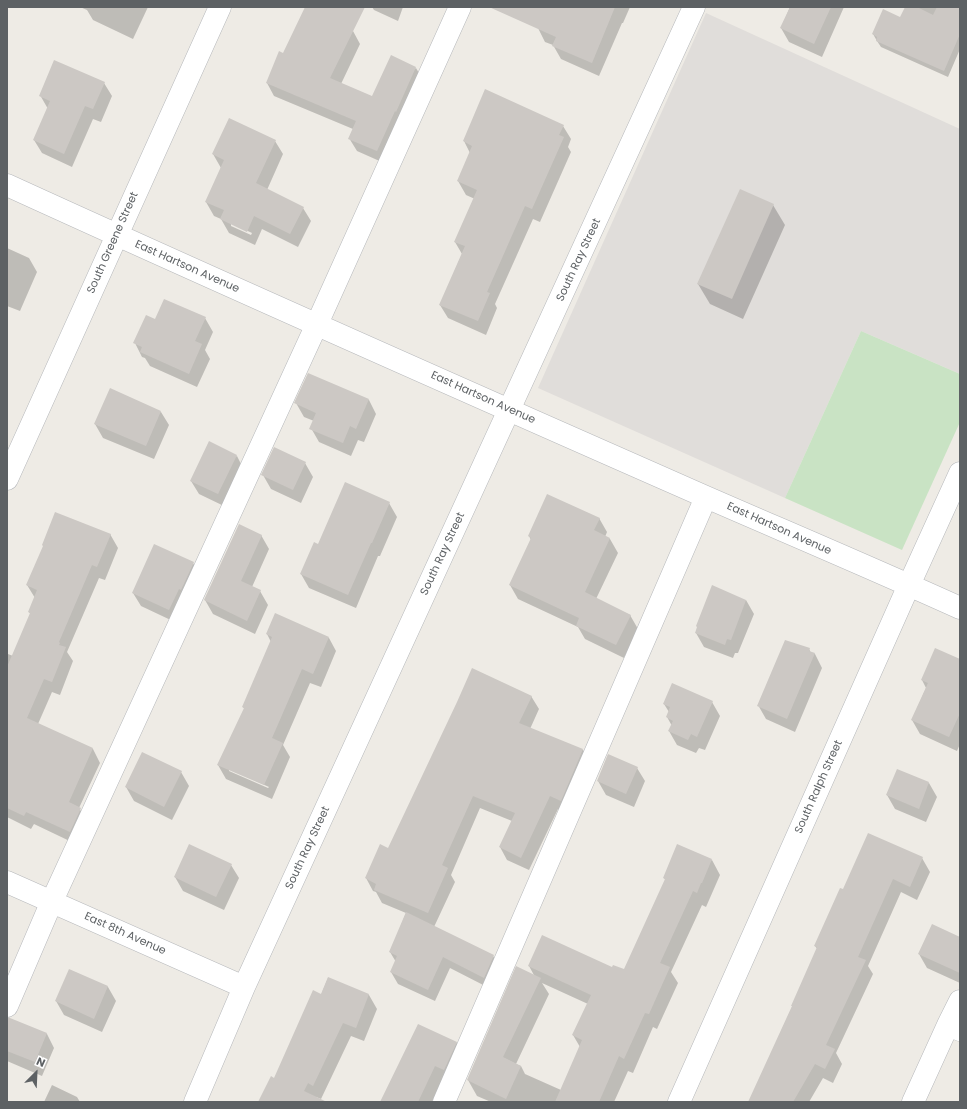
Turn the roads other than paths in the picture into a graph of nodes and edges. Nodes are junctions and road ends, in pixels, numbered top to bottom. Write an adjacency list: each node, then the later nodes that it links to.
1 (220, 7): 5 (street, South Greene Street)
2 (460, 7): 6 (street)
3 (694, 7): 7 (street, South Ray Street)
4 (7, 185): 5 (street, East Hartson Avenue)
5 (116, 235): 6 (street, East Hartson Avenue); 9 (street, South Greene Street)
6 (317, 324): 7 (street, East Hartson Avenue); 14 (street)
7 (510, 410): 10 (street, East Hartson Avenue); 15 (street, South Ray Street)
8 (960, 473): 11 (street, South Ralph Street)
9 (7, 479)
10 (706, 497): 11 (street, East Hartson Avenue); 20 (street)
11 (909, 585): 12 (street, East Hartson Avenue); 21 (street, South Ralph Street)
12 (960, 608)
13 (7, 882): 14 (street, East 8th Avenue)
14 (52, 901): 15 (street, East 8th Avenue); 17 (street)
15 (244, 986): 19 (street, South Ray Street)
16 (960, 1001): 18 (street)
17 (7, 1006)
18 (954, 1027): 22 (street)
19 (195, 1102)
20 (444, 1102)
21 (679, 1102)
22 (913, 1102)

